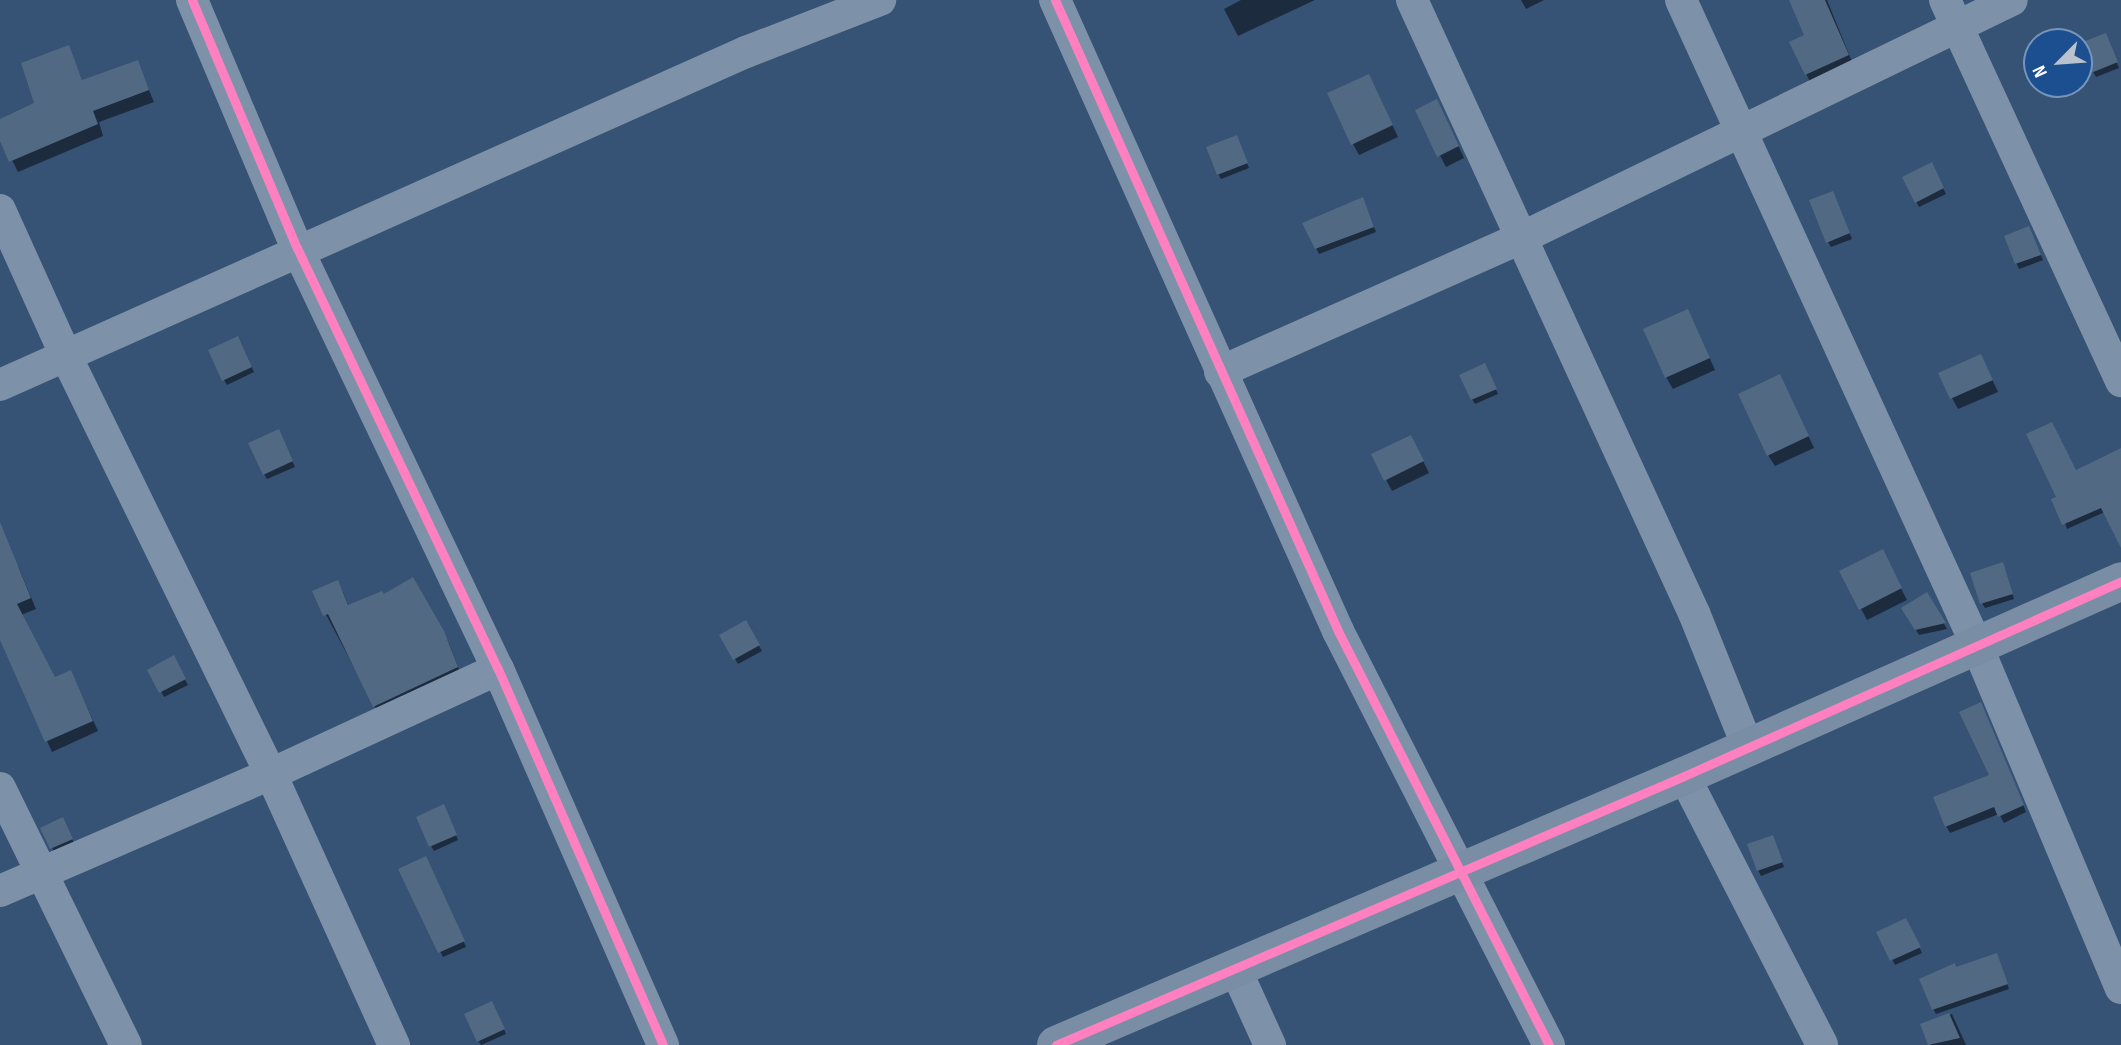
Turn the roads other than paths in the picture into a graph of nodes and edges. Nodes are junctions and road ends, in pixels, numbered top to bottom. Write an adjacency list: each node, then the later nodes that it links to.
1 (192, 0): 11 (street)
2 (880, 0): 11 (street)
3 (1055, 0): 13 (street)
4 (1412, 0): 10 (street)
5 (1681, 0): 8 (street)
6 (2012, 0): 7 (street)
7 (1950, 13): 8 (street); 14 (street)
8 (1741, 131): 10 (street); 17 (street)
9 (0, 210): 12 (street)
10 (1523, 237): 13 (street); 19 (street)
11 (297, 248): 12 (street); 18 (street)
12 (65, 354): 15 (street); 20 (street)
13 (1220, 372): 23 (street)
14 (2121, 381)
15 (0, 384)
16 (2121, 581): 17 (street)
17 (1977, 646): 19 (street); 27 (street)
18 (498, 669): 20 (street); 30 (street)
19 (1748, 747): 21 (street)
20 (271, 774): 24 (street); 29 (street)
21 (1684, 776): 23 (street); 34 (street)
22 (0, 788): 24 (street)
23 (1462, 870): 26 (street); 33 (street)
24 (41, 874): 25 (street); 28 (street)
25 (0, 891)
26 (1235, 968): 31 (street); 32 (street)
27 (2121, 988)
28 (126, 1045)
29 (394, 1045)
30 (663, 1045)
31 (1056, 1045)
32 (1270, 1045)
33 (1549, 1045)
34 (1822, 1045)

